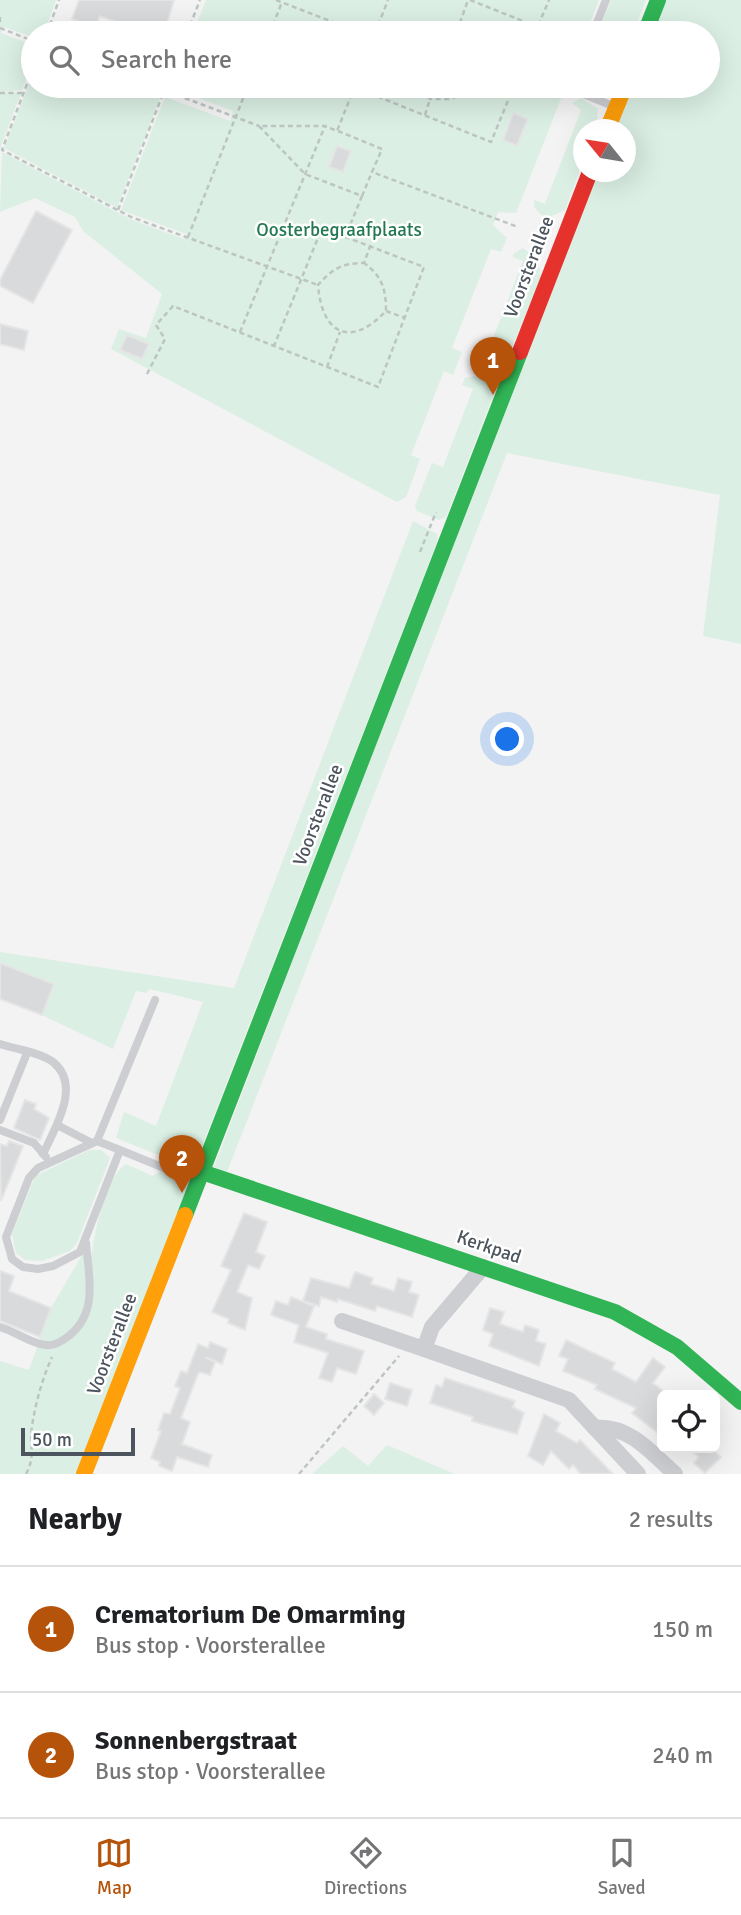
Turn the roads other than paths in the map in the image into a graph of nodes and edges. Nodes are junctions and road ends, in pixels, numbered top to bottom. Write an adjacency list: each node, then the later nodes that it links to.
1 (606, 0): 3 (lane)
2 (658, 0): 4 (main road)
3 (598, 21)
4 (650, 21)
5 (594, 98): 7 (lane)
6 (620, 98): 7 (main road)
7 (616, 107): 8 (main road)
8 (611, 119)
9 (586, 182): 20 (main road, Voorsterallee)
10 (155, 1000): 16 (lane)
11 (0, 1044): 12 (lane)
12 (27, 1052): 13 (lane); 14 (lane)
13 (0, 1120)
14 (57, 1125): 16 (lane); 18 (lane)
15 (0, 1130): 18 (lane)
16 (95, 1142): 17 (lane); 19 (lane)
17 (120, 1150): 20 (lane); 21 (lane)
18 (43, 1154): 19 (lane)
19 (51, 1162): 21 (lane)
20 (200, 1177): 22 (main road, Kerkpad); 28 (main road, Voorsterallee)
21 (86, 1243): 24 (lane)
22 (484, 1267): 25 (street); 26 (main road, Kerkpad)
23 (342, 1321): 25 (street)
24 (0, 1327)
25 (417, 1346): 27 (street)
26 (741, 1402)
27 (595, 1428): 29 (street); 30 (street)
28 (84, 1474)
29 (638, 1474)
30 (675, 1474)

